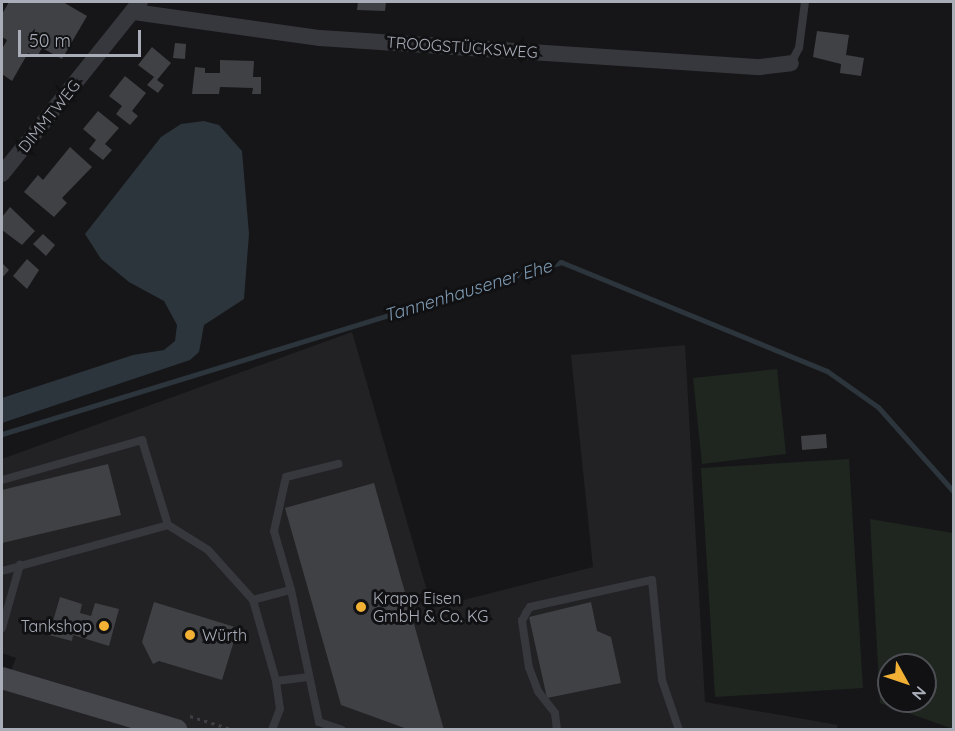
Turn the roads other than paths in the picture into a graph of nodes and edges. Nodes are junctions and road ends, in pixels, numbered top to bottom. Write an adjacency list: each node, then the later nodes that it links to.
1 (805, 2): 3 (lane)
2 (137, 7): 3 (street, TROOGSTÜCKSWEG); 4 (street, DIMMTWEG)
3 (791, 63)
4 (2, 174)
5 (338, 464): 10 (lane)
6 (2, 480): 7 (lane)
7 (168, 525): 8 (lane); 11 (lane)
8 (20, 565): 9 (lane); 12 (lane)
9 (2, 571)
10 (291, 590): 11 (lane); 13 (lane)
11 (253, 600): 15 (lane)
12 (2, 628)
13 (309, 677): 15 (lane); 18 (lane)
14 (2, 678): 16 (main road)
15 (276, 681): 17 (lane)
16 (176, 729)
17 (272, 729)
18 (342, 729)
19 (557, 729): 20 (lane)
20 (679, 729)

